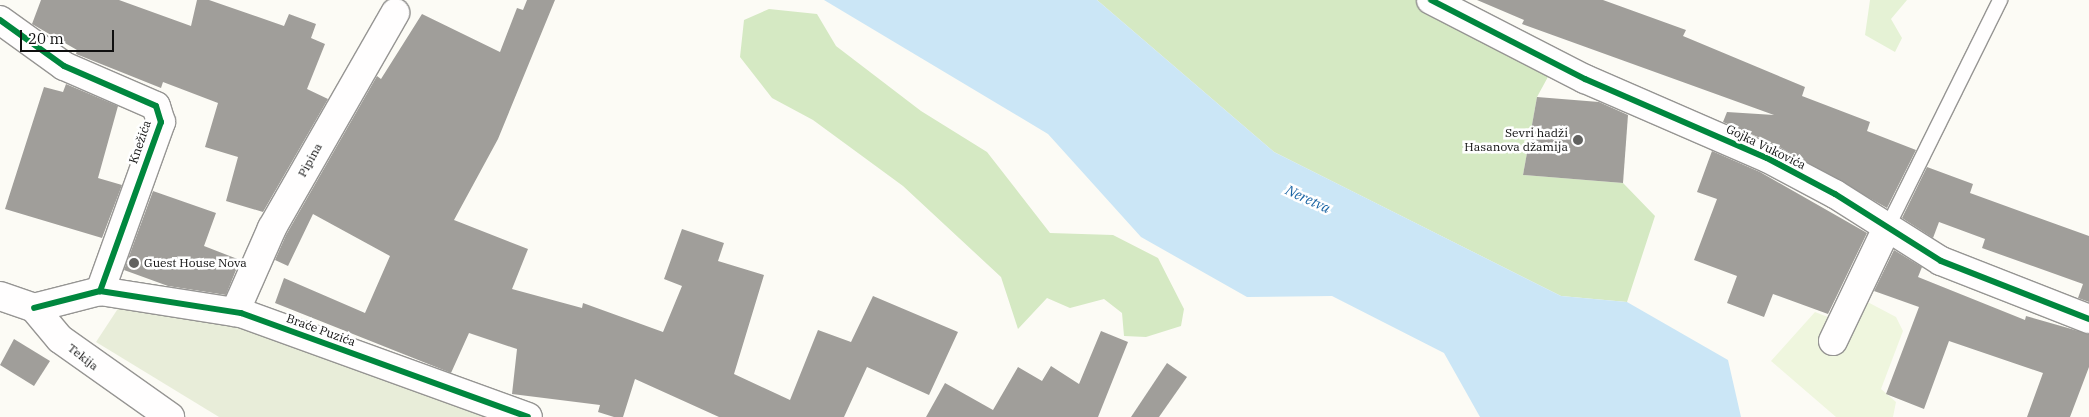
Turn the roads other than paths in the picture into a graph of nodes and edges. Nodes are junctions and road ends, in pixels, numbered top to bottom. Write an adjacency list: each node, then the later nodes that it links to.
1 (1431, 0): 5 (street, Gojka Vukovića)
2 (2000, 0): 5 (lane)
3 (396, 13): 9 (street, Pipina)
4 (0, 20): 6 (street, Knežića)
5 (1886, 230): 10 (street, Gojka Vukovića); 11 (street)
6 (100, 291): 8 (street); 9 (street, Braće Puzića)
7 (0, 296): 8 (street)
8 (34, 308): 12 (street, Tekija)
9 (235, 312): 13 (street, Braće Puzića)
10 (2089, 319)
11 (1833, 341)
12 (170, 417)
13 (528, 417)

